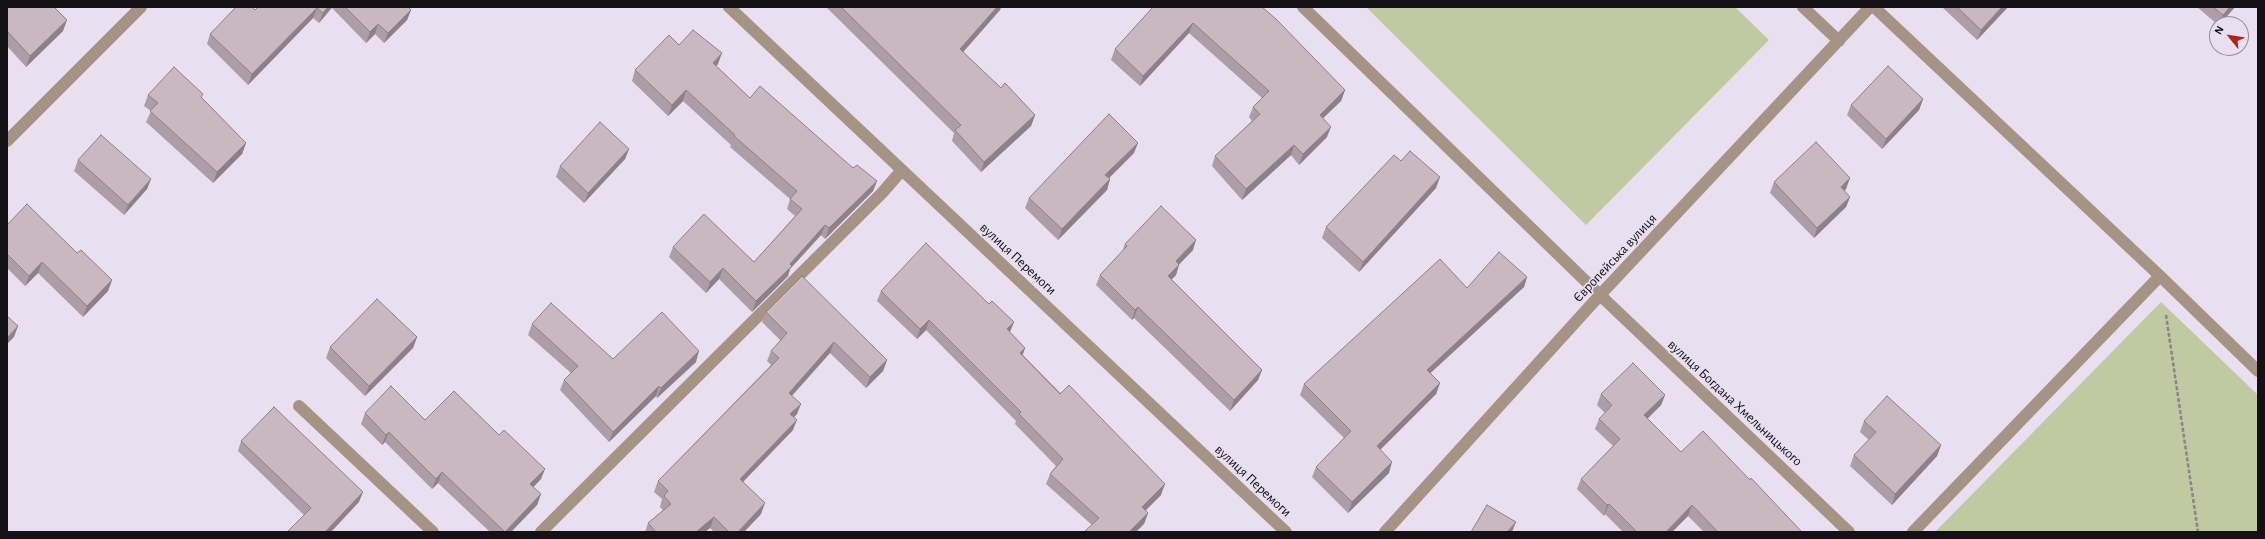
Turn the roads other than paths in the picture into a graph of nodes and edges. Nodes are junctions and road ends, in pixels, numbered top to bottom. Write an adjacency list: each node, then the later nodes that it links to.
1 (141, 7): 8 (street)
2 (729, 7): 9 (street, вулиця Перемоги)
3 (1303, 7): 11 (street, вулиця Богдана Хмельницького)
4 (1803, 7): 7 (street)
5 (1870, 7): 7 (street, Європейська вулиця)
6 (1874, 7): 10 (street)
7 (1839, 41): 11 (street, Європейська вулиця)
8 (7, 141)
9 (902, 170): 15 (street); 16 (street, вулиця Перемоги)
10 (2160, 276): 12 (street); 19 (street)
11 (1600, 295): 17 (street, Європейська вулиця); 18 (street, вулиця Богдана Хмельницького)
12 (2258, 371)
13 (299, 406): 14 (street)
14 (432, 532)
15 (541, 532)
16 (1286, 532)
17 (1385, 532)
18 (1849, 532)
19 (1913, 532)

